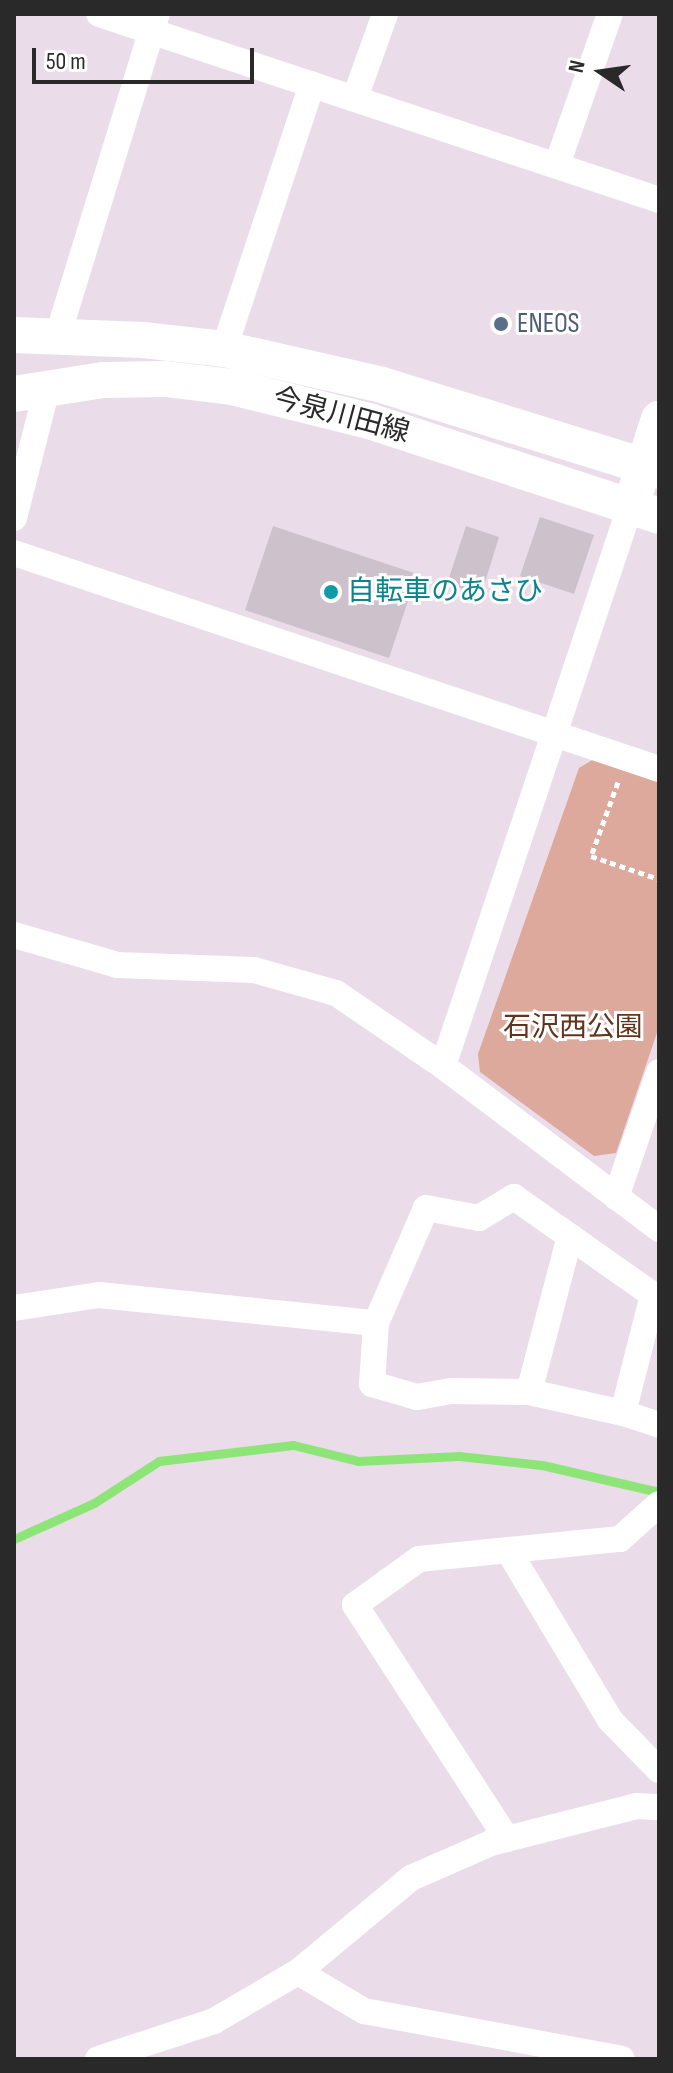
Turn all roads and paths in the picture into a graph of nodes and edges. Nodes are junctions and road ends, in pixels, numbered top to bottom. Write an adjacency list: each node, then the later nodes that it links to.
1 (99, 14): 4 (street)
2 (385, 14): 6 (street)
3 (610, 14): 7 (street)
4 (154, 22): 5 (street); 10 (street)
5 (312, 84): 6 (street); 11 (street)
6 (355, 98): 7 (street)
7 (557, 165): 8 (street)
8 (659, 200)
9 (14, 335): 10 (street, 今泉川田線)
10 (58, 335): 11 (street, 今泉川田線)
11 (224, 349): 15 (street, 今泉川田線)
12 (48, 385): 13 (street, 今泉川田線); 16 (street, 今泉川田線); 17 (street)
13 (14, 394)
14 (659, 419): 15 (street)
15 (651, 468): 16 (street)
16 (645, 511): 19 (street)
17 (14, 518)
18 (14, 553): 19 (street)
19 (555, 733): 20 (street); 24 (street)
20 (659, 769)
21 (618, 779): 22 (path)
22 (659, 879)
23 (14, 935): 24 (street)
24 (443, 1066): 26 (street)
25 (659, 1072): 26 (street)
26 (616, 1197): 27 (street)
27 (659, 1229)
28 (570, 1236): 30 (street); 31 (street); 32 (street)
29 (14, 1308): 30 (street)
30 (376, 1323): 31 (street)
31 (529, 1392): 32 (street)
32 (623, 1413): 33 (street)
33 (659, 1425)
34 (659, 1504): 35 (street)
35 (508, 1550): 36 (street); 38 (street)
36 (659, 1770)
37 (659, 1807): 38 (street)
38 (507, 1839): 39 (street)
39 (298, 1972): 40 (street); 41 (street)
40 (98, 2059)
41 (622, 2059)

